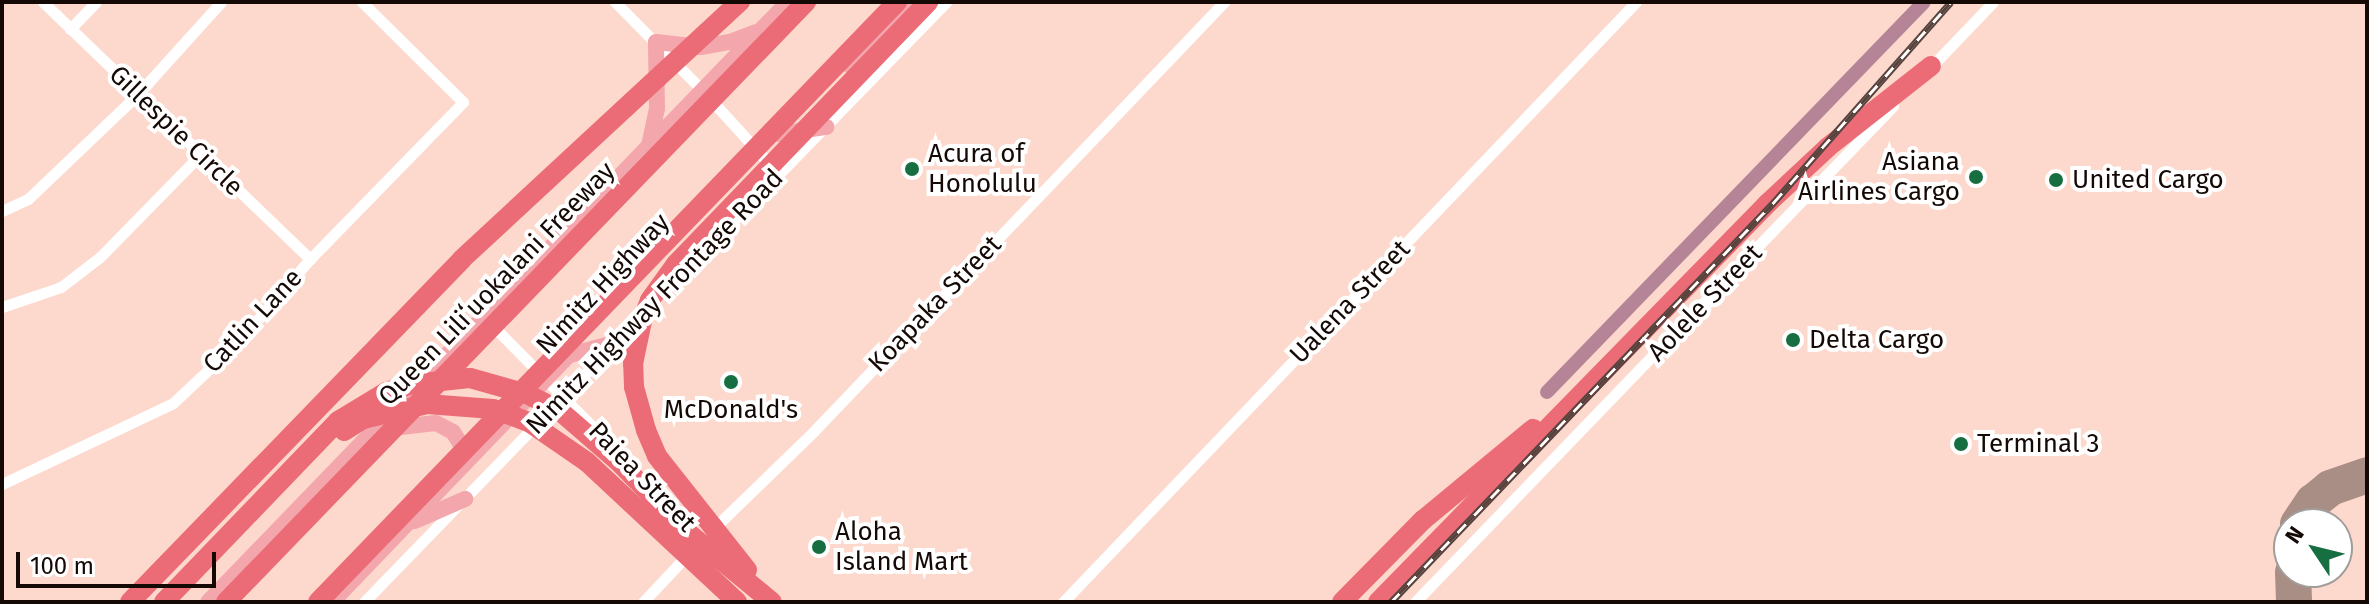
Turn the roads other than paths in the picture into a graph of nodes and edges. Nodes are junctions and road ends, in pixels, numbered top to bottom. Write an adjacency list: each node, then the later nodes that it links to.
1 (43, 2): 16 (street, Gillespie Circle)
2 (96, 2): 16 (street)
3 (221, 2): 21 (street)
4 (362, 2): 29 (street, Catlin Lane)
5 (615, 2): 18 (street)
6 (740, 2): 45 (highway)
7 (788, 2): 17 (main road)
8 (806, 2): 48 (highway, Queen Liliʻuokalani Freeway)
9 (897, 2): 49 (highway)
10 (914, 2): 23 (main road, Nimitz Highway)
11 (928, 2): 54 (highway)
12 (946, 2): 22 (street, Nimitz Highway Frontage Road)
13 (1224, 2): 43 (street, Koapaka Street)
14 (1636, 2): 55 (street, Ualena Street)
15 (1993, 2): 19 (street, Aolele Street)
16 (70, 29): 21 (street, Gillespie Circle)
17 (762, 30): 18 (main road); 20 (main road)
18 (656, 42): 20 (street); 24 (main road)
19 (1931, 66): 36 (highway); 57 (street, Aolele Street)
20 (703, 91): 24 (main road); 25 (street)
21 (137, 95): 26 (street, Gillespie Circle); 28 (street)
22 (826, 127): 23 (main road); 27 (street, Nimitz Highway Frontage Road)
23 (779, 134): 25 (main road, Nimitz Highway)
24 (648, 148): 31 (main road)
25 (760, 152): 27 (street); 33 (main road, Nimitz Highway)
26 (200, 155): 29 (street, Gillespie Circle); 30 (street)
27 (779, 175): 32 (street, Nimitz Highway Frontage Road)
28 (2, 211)
29 (310, 259): 40 (street, Catlin Lane)
30 (2, 307)
31 (483, 316): 34 (street, Paiea Street); 37 (main road)
32 (617, 342): 33 (main road); 35 (street, Nimitz Highway Frontage Road)
33 (570, 355): 34 (main road, Nimitz Highway)
34 (547, 380): 35 (street, Paiea Street); 39 (main road, Nimitz Highway)
35 (564, 396): 41 (street, Nimitz Highway Frontage Road); 43 (street, Paiea Street)
36 (1577, 396): 44 (highway); 56 (highway)
37 (369, 435): 39 (main road); 47 (main road)
38 (283, 476): 46 (highway); 53 (highway); 54 (highway)
39 (450, 480): 42 (main road, Nimitz Highway)
40 (2, 484)
41 (465, 499): 42 (main road); 51 (street, Nimitz Highway Frontage Road)
42 (407, 525): 50 (main road, Nimitz Highway)
43 (701, 540): 52 (street, Koapaka Street); 54 (street, Paiea Street)
44 (1381, 599)
45 (130, 602)
46 (164, 602)
47 (208, 602)
48 (226, 602)
49 (318, 602)
50 (332, 602)
51 (364, 602)
52 (643, 602)
53 (737, 602)
54 (770, 602)
55 (1063, 602)
56 (1342, 602)
57 (1415, 602)

